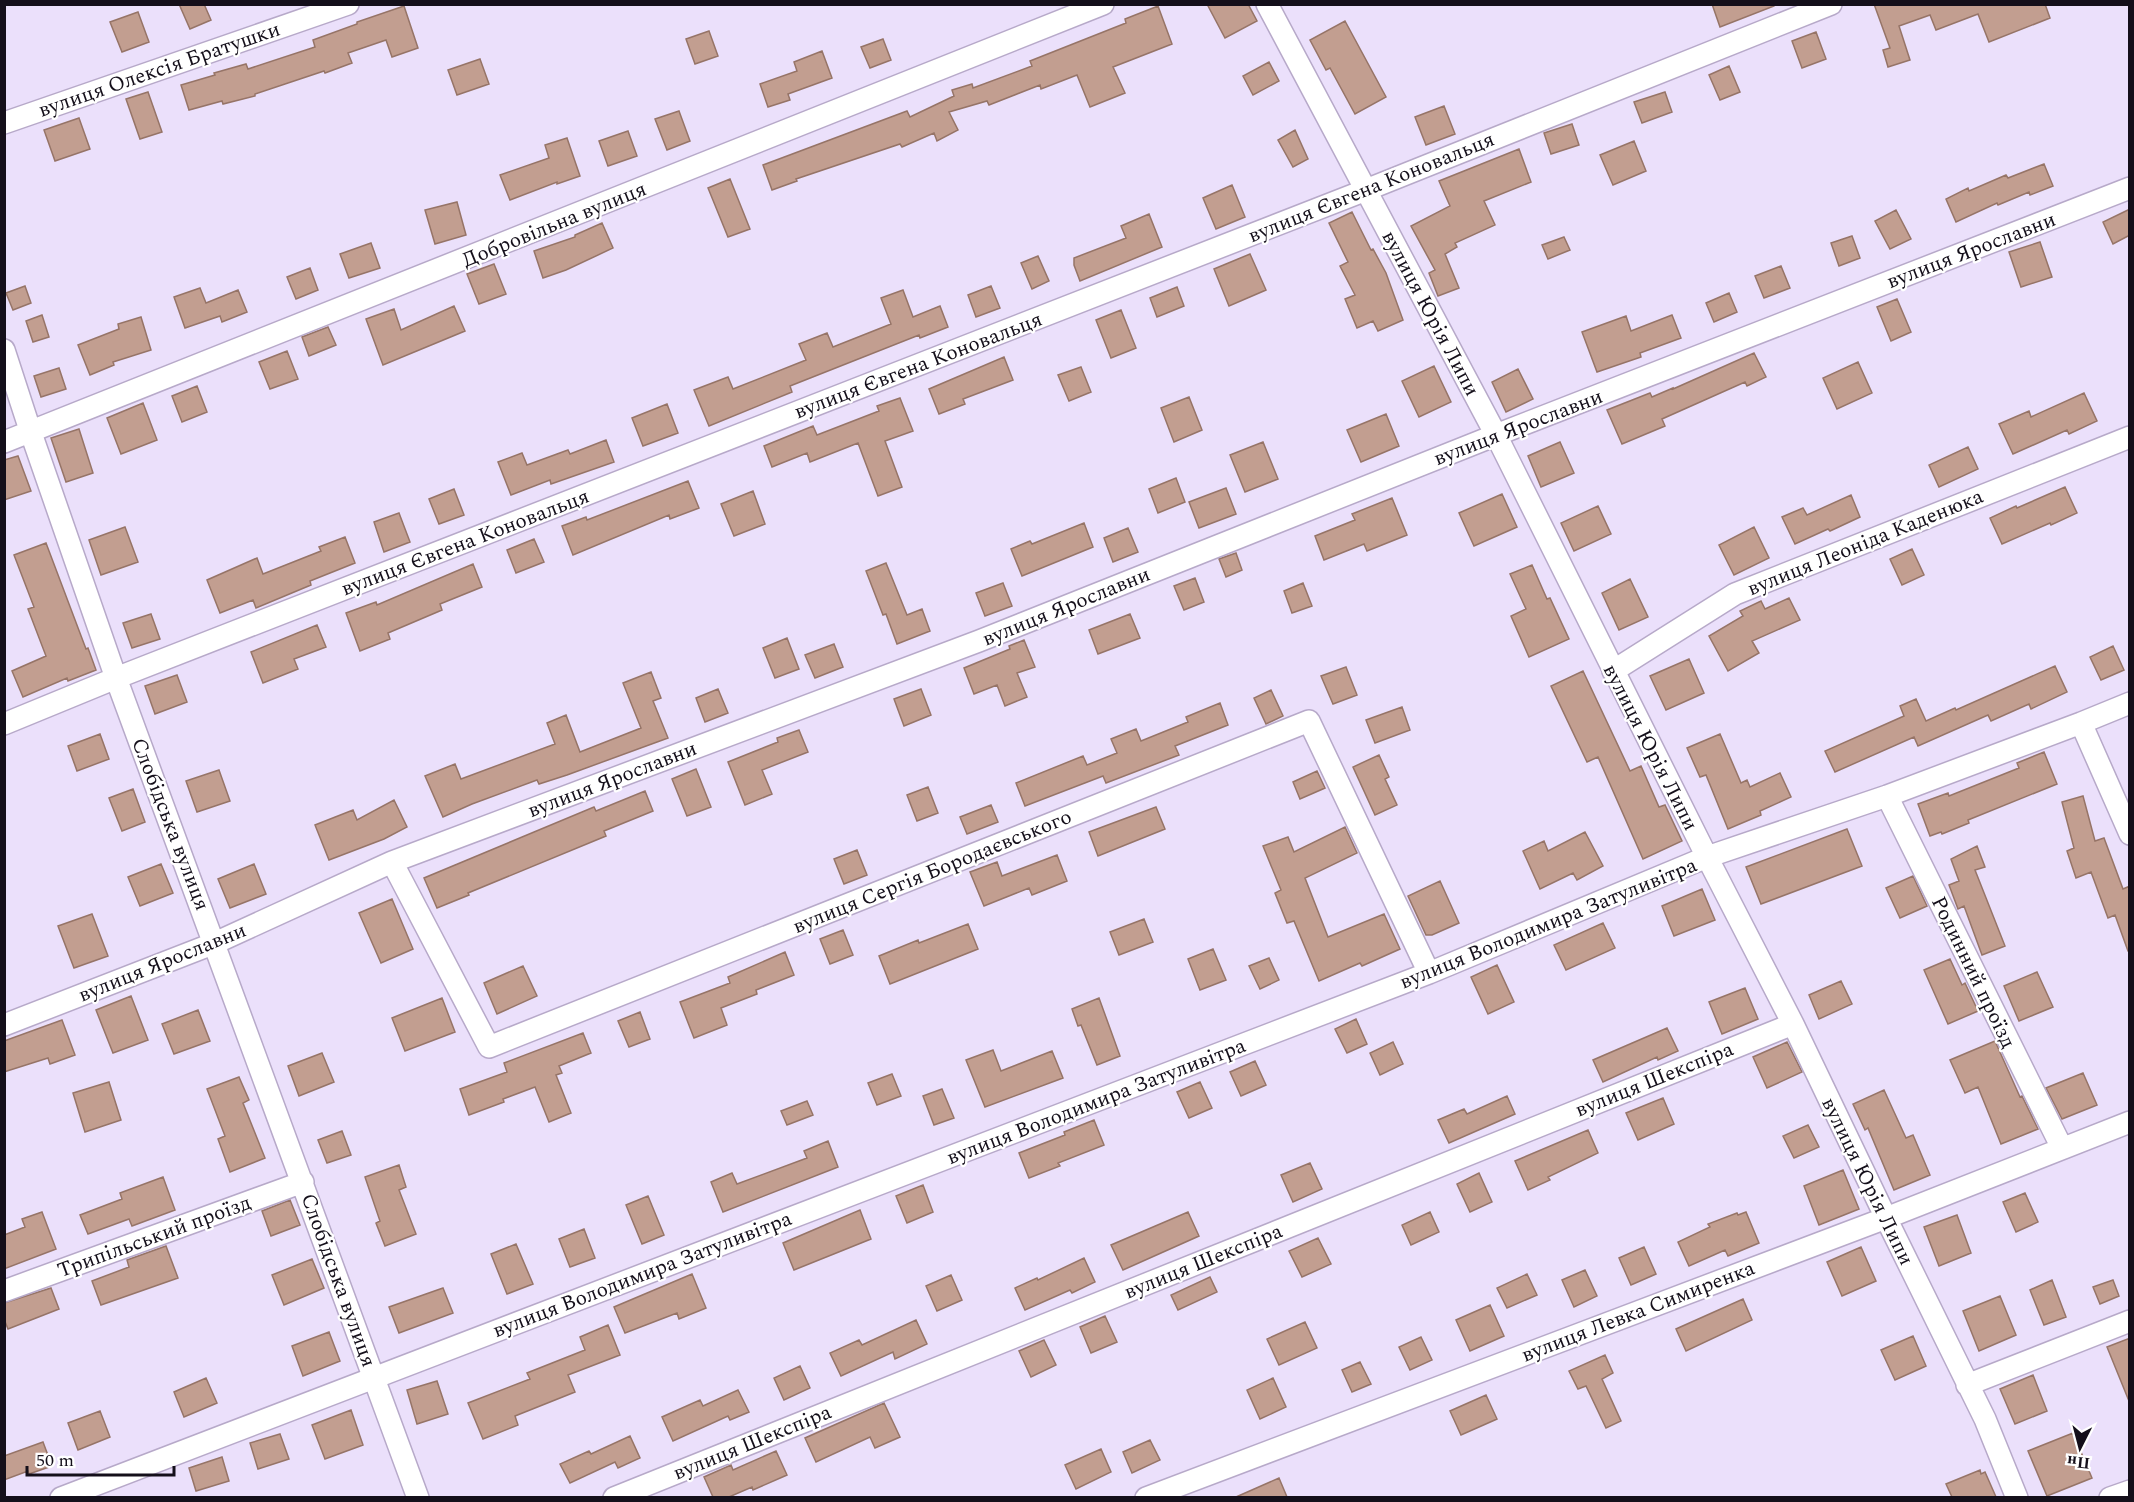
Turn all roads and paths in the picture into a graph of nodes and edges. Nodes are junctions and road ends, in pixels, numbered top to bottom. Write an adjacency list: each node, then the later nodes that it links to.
1 (348, 4): 5 (street, вулиця Олексія Братушки)
2 (1103, 4): 9 (street, Добровільна вулиця)
3 (1267, 4): 7 (street, вулиця Юрія Липи)
4 (1831, 4): 7 (street, вулиця Євгена Коновальця)
5 (4, 123)
6 (2130, 188): 10 (street, вулиця Ярославни)
7 (1366, 190): 10 (street, вулиця Юрія Липи); 14 (street, вулиця Євгена Коновальця)
8 (4, 350): 9 (street, Слобідська вулиця)
9 (31, 433): 12 (street, Добровільна вулиця); 14 (street, Слобідська вулиця)
10 (1496, 435): 13 (street, вулиця Юрія Липи); 21 (street, вулиця Ярославни)
11 (2130, 437): 13 (street, вулиця Леоніда Каденюка)
12 (4, 442)
13 (1613, 671): 20 (street, вулиця Юрія Липи)
14 (116, 678): 17 (street, вулиця Євгена Коновальця); 22 (street, Слобідська вулиця)
15 (2130, 703): 16 (street, вулиця Володимира Затуливітра)
16 (2081, 723): 18 (street, вулиця Володимира Затуливітра); 19 (street)
17 (4, 724)
18 (1887, 796): 20 (street, вулиця Володимира Затуливітра); 27 (street, Родинний проїзд)
19 (2130, 834)
20 (1707, 857): 23 (street, вулиця Володимира Затуливітра); 24 (street, вулиця Юрія Липи)
21 (392, 862): 22 (street, вулиця Ярославни); 23 (street, вулиця Сергія Бородаєвського)
22 (215, 943): 25 (street, вулиця Ярославни); 28 (street, Слобідська вулиця)
23 (1429, 973): 32 (street, вулиця Володимира Затуливітра)
24 (1793, 1024): 29 (street, вулиця Юрія Липи); 37 (street, вулиця Шекспіра)
25 (4, 1025)
26 (2130, 1122): 27 (street, вулиця Левка Симиренка)
27 (2062, 1148): 29 (street, вулиця Левка Симиренка)
28 (303, 1182): 30 (street, Трипільський проїзд); 32 (street, Слобідська вулиця)
29 (1886, 1218): 33 (street, вулиця Юрія Липи); 38 (street, вулиця Левка Симиренка)
30 (4, 1291)
31 (2130, 1321): 33 (street)
32 (374, 1376): 35 (street, вулиця Володимира Затуливітра); 36 (street, Слобідська вулиця)
33 (1967, 1385): 39 (street, вулиця Юрія Липи)
34 (2130, 1491): 40 (street)
35 (61, 1497)
36 (418, 1497)
37 (614, 1497)
38 (1146, 1497)
39 (2017, 1497)
40 (2110, 1497)

